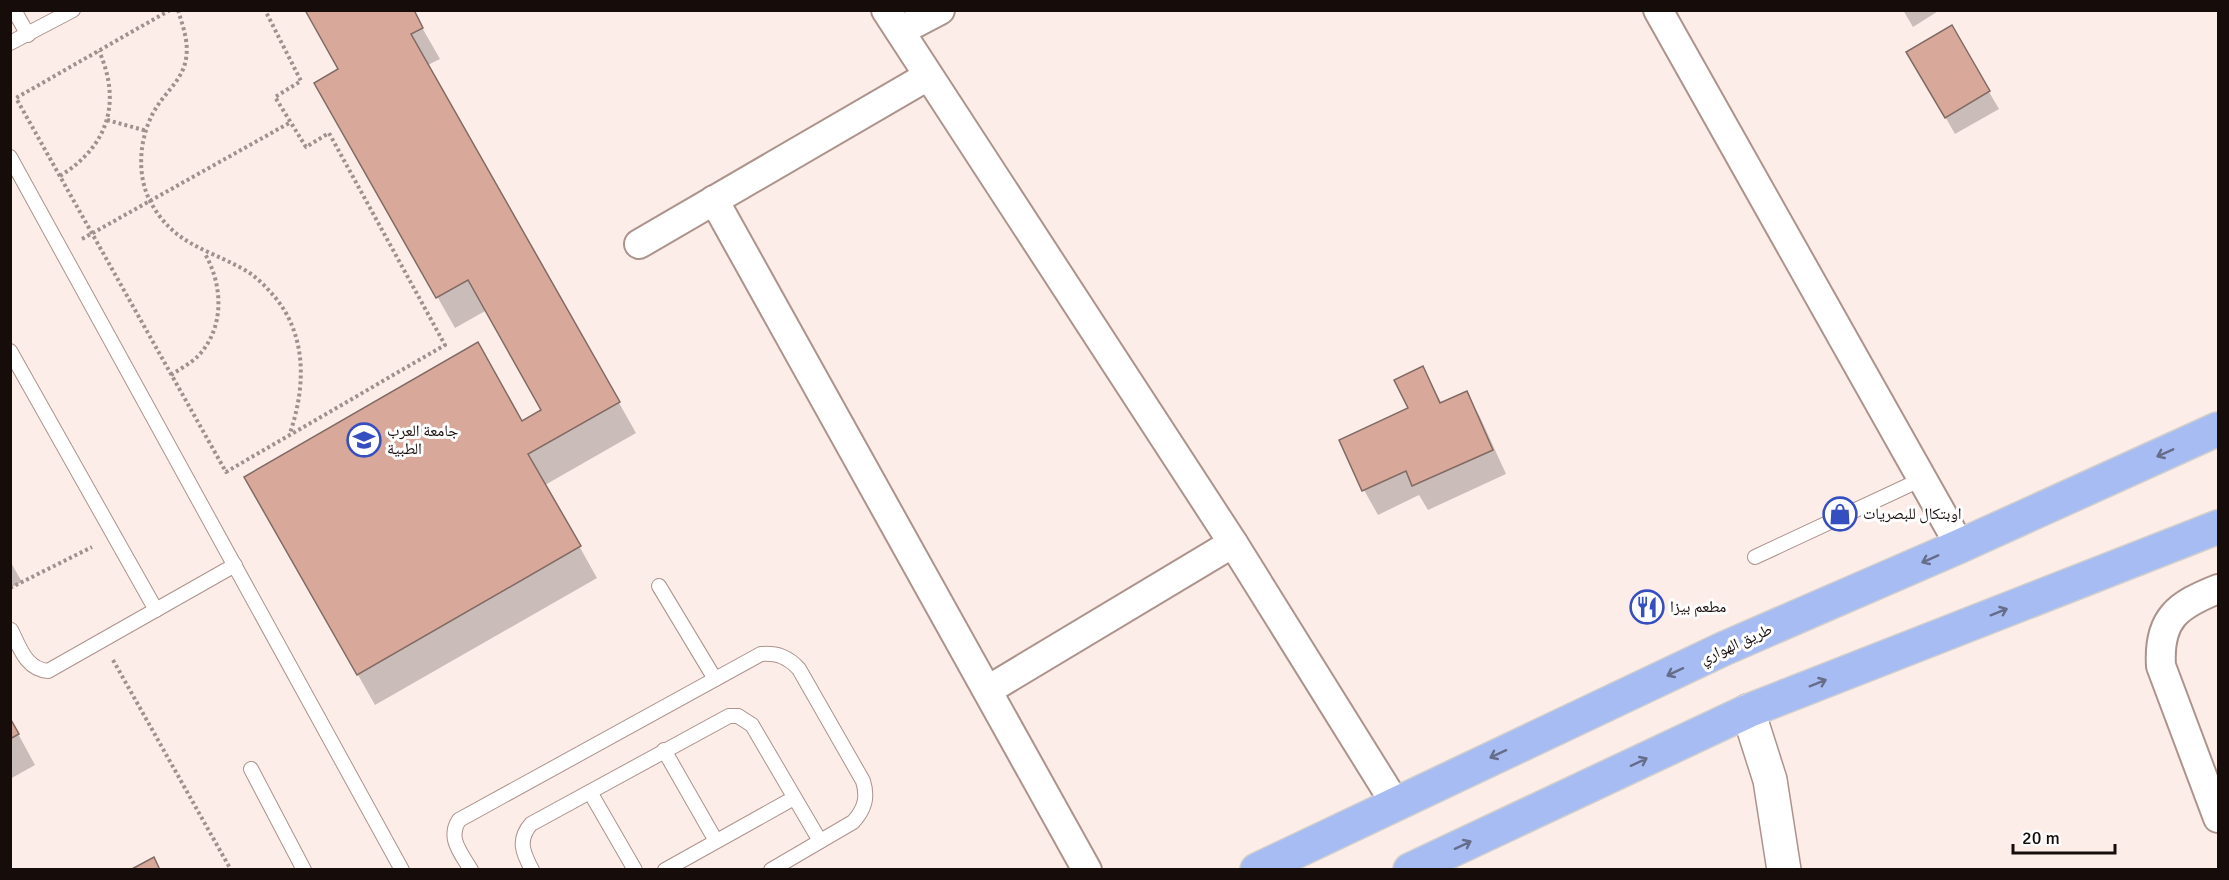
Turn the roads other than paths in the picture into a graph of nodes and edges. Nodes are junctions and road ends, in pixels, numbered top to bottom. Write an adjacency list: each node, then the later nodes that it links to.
1 (14, 10): 6 (lane)
2 (73, 10): 6 (lane)
3 (940, 10): 5 (street)
4 (1658, 10): 14 (street)
5 (893, 21): 8 (street)
6 (27, 34): 7 (lane)
7 (10, 44)
8 (928, 76): 10 (street); 16 (street)
9 (10, 157): 19 (lane)
10 (714, 200): 11 (street); 25 (street)
11 (639, 244)
12 (10, 351): 22 (lane)
13 (2218, 429): 17 (highway, طريق الهواري, one-way to 17)
14 (1922, 479): 17 (street); 18 (lane)
15 (2218, 527): 26 (highway, one-way to 15)
16 (1233, 543): 25 (street); 31 (street)
17 (1960, 546): 31 (highway, طريق الهواري, one-way to 31)
18 (1755, 557)
19 (235, 566): 22 (lane); 36 (lane)
20 (659, 586): 24 (lane)
21 (2218, 589): 32 (street)
22 (156, 610): 23 (lane)
23 (11, 630)
24 (715, 679): 34 (lane); 37 (lane)
25 (988, 690): 42 (street)
26 (1748, 711): 44 (highway, one-way to 26); 45 (main road)
27 (664, 750): 29 (lane); 30 (lane); 33 (lane)
28 (251, 769): 35 (lane)
29 (590, 792): 38 (lane); 39 (lane)
30 (794, 798): 33 (lane); 34 (lane)
31 (1395, 803): 43 (highway, طريق الهواري)
32 (2218, 818)
33 (716, 841): 40 (lane)
34 (820, 841): 41 (lane)
35 (304, 870)
36 (402, 870)
37 (471, 870)
38 (532, 870)
39 (635, 870)
40 (665, 870)
41 (771, 870)
42 (1087, 870)
43 (1257, 870)
44 (1410, 870)
45 (1784, 870)

